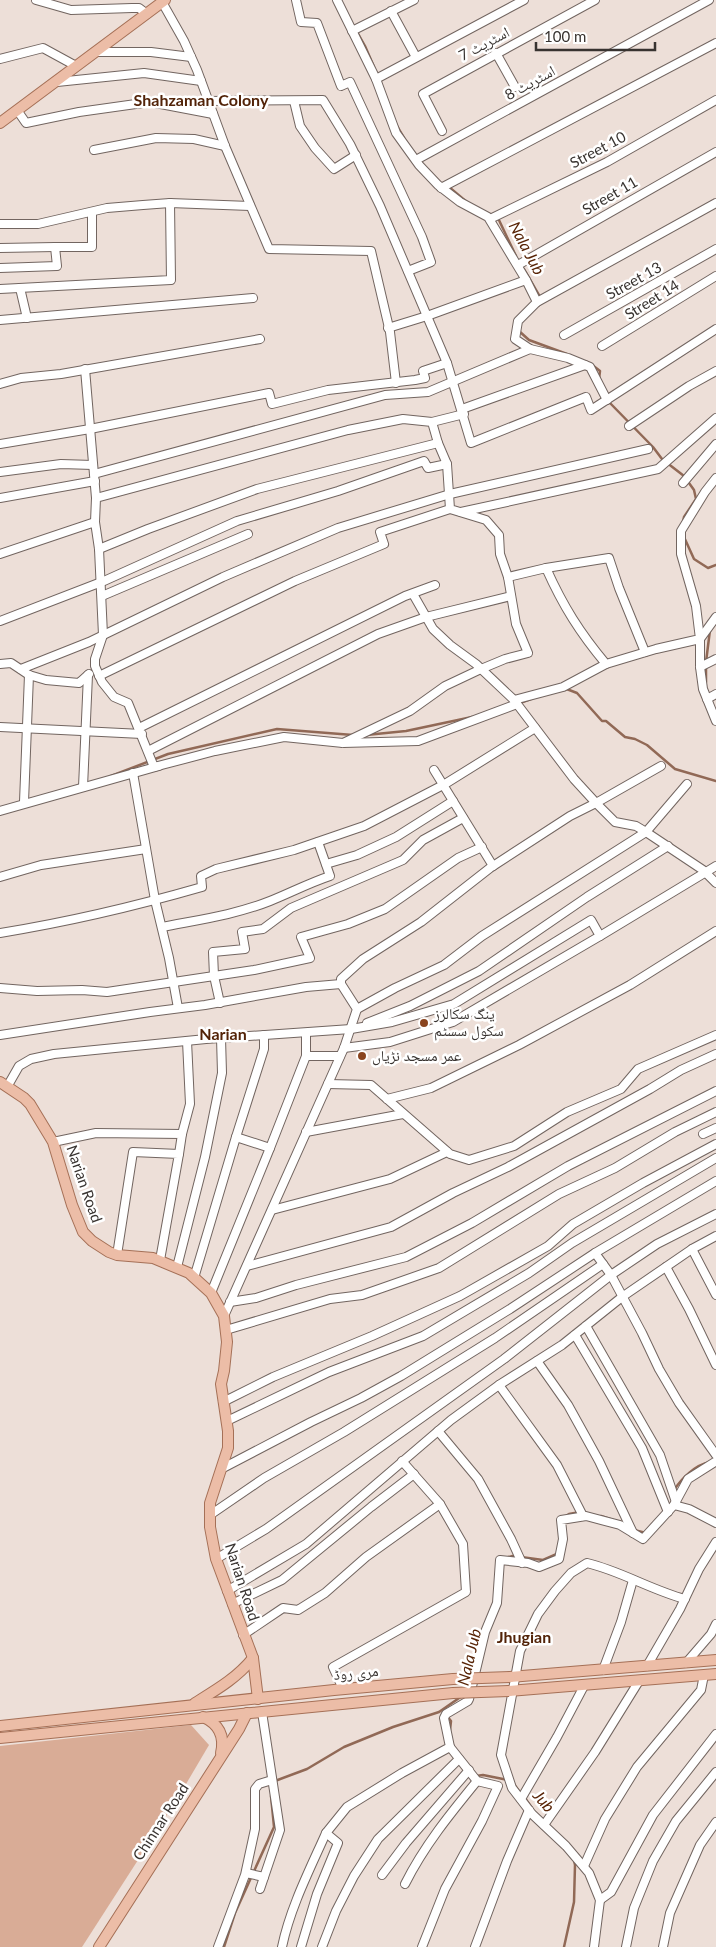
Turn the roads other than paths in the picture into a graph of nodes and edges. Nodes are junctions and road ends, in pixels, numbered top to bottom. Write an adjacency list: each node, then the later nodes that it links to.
1 (36, 0): 10 (street)
2 (296, 0): 47 (street)
3 (337, 0): 11 (street)
4 (414, 0): 9 (street)
5 (524, 0): 16 (street)
6 (595, 0): 14 (street, اسٹریٹ 7)
7 (708, 0): 34 (street, اسٹریٹ 8)
8 (164, 1): 10 (main road); 15 (street)
9 (391, 11): 11 (street); 16 (street)
10 (147, 14): 13 (main road)
11 (352, 31): 19 (street)
12 (716, 43): 35 (street)
13 (95, 52): 15 (street); 18 (main road)
14 (496, 53): 22 (street); 29 (street, اسٹریٹ 7)
15 (191, 57): 20 (street)
16 (416, 58): 19 (street)
17 (0, 59): 18 (street)
18 (76, 66): 21 (main road)
19 (376, 79): 34 (street)
20 (201, 81): 21 (street); 25 (street)
21 (55, 82): 26 (main road)
22 (516, 87)
23 (294, 100): 25 (street); 33 (street); 33 (street)
24 (716, 100): 40 (street, Street 10)
25 (208, 101): 27 (street)
26 (17, 110): 27 (street); 28 (main road)
27 (213, 114): 30 (street)
28 (0, 123)
29 (442, 131)
30 (225, 146): 31 (street); 38 (street)
31 (94, 150)
32 (716, 152): 45 (street, Street 11)
33 (356, 155): 47 (street)
34 (416, 160): 35 (street)
35 (442, 188): 40 (street)
36 (170, 203): 38 (street); 39 (street); 51 (street)
37 (716, 203): 53 (street)
38 (250, 206): 57 (street)
39 (92, 212): 41 (street); 42 (street)
40 (490, 219): 45 (street)
41 (0, 224)
42 (55, 247): 43 (street); 46 (street)
43 (0, 248)
44 (716, 249): 59 (street, Street 13)
45 (518, 265): 49 (street)
46 (0, 268)
47 (408, 271): 54 (street)
48 (716, 276): 61 (street, Street 14)
49 (526, 280): 53 (street); 54 (street)
50 (0, 288): 51 (street)
51 (20, 288): 55 (street)
52 (253, 298): 55 (street)
53 (537, 302): 62 (street)
54 (427, 316): 57 (street); 63 (street)
55 (27, 318): 56 (street)
56 (0, 320)
57 (388, 328): 68 (street)
58 (716, 329): 70 (street)
59 (564, 335)
60 (260, 339): 65 (street)
61 (602, 346)
62 (530, 349): 64 (street); 67 (street)
63 (447, 363): 67 (street); 68 (street)
64 (585, 365): 70 (street); 71 (street)
65 (86, 369): 69 (street); 75 (street)
66 (716, 371): 74 (street)
67 (453, 382): 71 (street); 83 (street)
68 (396, 383): 75 (street)
69 (0, 384)
70 (607, 400): 71 (street)
71 (463, 412): 73 (street)
72 (716, 418): 90 (street)
73 (432, 422): 76 (street); 88 (street)
74 (629, 426)
75 (90, 429): 77 (street); 81 (street)
76 (438, 443): 80 (street); 93 (street)
77 (0, 444)
78 (716, 444): 85 (street)
79 (648, 450): 86 (street)
80 (447, 464): 86 (street); 97 (street)
81 (93, 465): 82 (street); 83 (street)
82 (0, 472)
83 (94, 478): 87 (street); 88 (street)
84 (716, 478): 106 (street)
85 (683, 483)
86 (450, 494): 89 (street); 105 (street)
87 (0, 498)
88 (96, 498): 91 (street)
89 (450, 509): 90 (street); 117 (street)
90 (459, 512): 96 (street)
91 (95, 522): 93 (street); 94 (street)
92 (248, 534): 100 (street)
93 (99, 550): 97 (street)
94 (0, 554)
95 (546, 568): 96 (street); 107 (street); 110 (street)
96 (508, 577): 101 (street)
97 (101, 582): 100 (street); 104 (street)
98 (435, 585): 99 (street)
99 (413, 594): 102 (street); 125 (street)
100 (102, 596): 105 (street)
101 (510, 596): 102 (street); 113 (street)
102 (426, 617): 113 (street); 128 (street)
103 (716, 617): 106 (street)
104 (0, 621)
105 (103, 635): 111 (street); 114 (street)
106 (700, 639): 107 (street); 112 (street)
107 (645, 652): 110 (street)
108 (716, 659): 112 (street)
109 (0, 664): 114 (street)
110 (606, 664): 120 (street)
111 (95, 666): 116 (street); 117 (street)
112 (700, 667): 119 (street)
113 (481, 668): 120 (street); 127 (street)
114 (21, 670): 115 (street)
115 (29, 675): 116 (street); 124 (street)
116 (88, 675): 126 (street)
117 (100, 676): 125 (street)
118 (716, 694): 119 (street)
119 (707, 699): 121 (street)
120 (516, 702): 123 (street); 127 (street)
121 (715, 716)
122 (0, 727): 124 (street)
123 (535, 728): 134 (street); 138 (street)
124 (28, 729): 126 (street); 137 (street)
125 (140, 731): 126 (street); 128 (street)
126 (85, 732): 135 (street)
127 (343, 743): 129 (street)
128 (148, 751): 129 (street)
129 (158, 766): 132 (street)
130 (661, 766): 138 (street)
131 (434, 770): 134 (street)
132 (133, 773): 135 (street); 145 (street)
133 (687, 784): 141 (street)
134 (444, 785): 136 (street); 142 (street)
135 (82, 787): 137 (street)
136 (453, 800): 140 (street); 146 (street)
137 (24, 802): 139 (street)
138 (596, 803): 141 (street); 147 (street)
139 (0, 810)
140 (464, 818): 144 (street); 157 (street)
141 (646, 832): 143 (street); 163 (street)
142 (318, 842): 146 (street); 152 (street)
143 (668, 846): 149 (street); 164 (street)
144 (482, 847): 147 (street); 157 (street)
145 (146, 849): 150 (street); 152 (street)
146 (326, 864): 153 (street)
147 (493, 866): 159 (street)
148 (716, 866): 149 (street)
149 (705, 872): 151 (street); 156 (street)
150 (0, 877)
151 (716, 883)
152 (155, 900): 153 (street); 155 (street)
153 (162, 927): 158 (street)
154 (716, 932): 178 (street)
155 (0, 933)
156 (600, 936): 164 (street); 171 (street)
157 (214, 976): 158 (street); 161 (street)
158 (174, 982): 160 (street); 162 (street)
159 (341, 984): 161 (street); 163 (street)
160 (0, 988)
161 (220, 1003): 162 (street)
162 (178, 1008): 166 (street)
163 (357, 1010): 164 (street)
164 (351, 1029): 165 (street); 171 (street)
165 (306, 1033): 167 (street); 173 (street)
166 (0, 1035)
167 (264, 1035): 169 (street); 185 (street)
168 (716, 1035): 189 (street)
169 (221, 1038): 170 (street); 202 (street)
170 (187, 1041): 175 (street); 183 (street)
171 (344, 1048): 174 (street)
172 (716, 1054): 201 (street)
173 (306, 1056): 174 (street); 188 (street)
174 (340, 1056): 176 (street)
175 (4, 1084): 186 (main road, Narian Road)
176 (328, 1084): 178 (street); 182 (street)
177 (716, 1090): 209 (street)
178 (387, 1099): 180 (street)
179 (716, 1112): 212 (street)
180 (403, 1114): 182 (street); 189 (street)
181 (716, 1128): 184 (street)
182 (306, 1132): 193 (street)
183 (182, 1134): 186 (street); 190 (street)
184 (703, 1134)
185 (236, 1137): 188 (street); 205 (street)
186 (53, 1142): 198 (main road, Narian Road)
187 (716, 1144): 217 (street)
188 (270, 1148): 206 (street)
189 (448, 1152): 193 (street)
190 (179, 1154): 198 (street); 199 (street)
191 (716, 1158): 218 (street)
192 (716, 1181): 197 (street)
193 (272, 1210): 201 (street)
194 (716, 1214): 204 (street)
195 (716, 1236): 196 (street)
196 (692, 1248): 203 (street); 207 (street)
197 (595, 1253): 200 (street); 223 (street)
198 (118, 1255): 199 (main road, Narian Road)
199 (160, 1260): 202 (main road, Narian Road)
200 (603, 1264): 204 (street); 228 (street)
201 (247, 1266): 209 (street)
202 (177, 1267): 205 (main road, Narian Road)
203 (666, 1267): 208 (street); 215 (street)
204 (611, 1275): 208 (street); 233 (street)
205 (194, 1278): 206 (main road, Narian Road)
206 (211, 1293): 210 (main road, Narian Road)
207 (716, 1295)
208 (622, 1297): 211 (street); 220 (street)
209 (230, 1302): 210 (street)
210 (224, 1316): 212 (main road, Narian Road)
211 (586, 1326): 213 (street); 226 (street)
212 (226, 1330): 217 (main road, Narian Road)
213 (575, 1335): 214 (street); 227 (street)
214 (537, 1361): 216 (street); 231 (street)
215 (716, 1365)
216 (499, 1385): 219 (street); 229 (street)
217 (223, 1402): 218 (main road, Narian Road)
218 (226, 1421): 223 (main road, Narian Road)
219 (438, 1431): 222 (street); 234 (street)
220 (713, 1444): 221 (street)
221 (716, 1459): 226 (street)
222 (402, 1461): 224 (street); 236 (street)
223 (223, 1468): 228 (main road, Narian Road)
224 (414, 1474): 225 (street); 238 (street)
225 (440, 1504): 240 (street); 250 (street)
226 (675, 1504): 227 (street); 230 (street)
227 (668, 1512): 231 (street)
228 (210, 1515): 233 (main road, Narian Road)
229 (583, 1516): 231 (street); 234 (street)
230 (716, 1523)
231 (633, 1533)
232 (716, 1542): 237 (street)
233 (216, 1560): 236 (main road, Narian Road)
234 (522, 1563): 260 (street)
235 (633, 1580): 237 (street); 245 (street); 268 (street)
236 (227, 1591): 238 (main road, Narian Road)
237 (685, 1599): 244 (street)
238 (232, 1604): 240 (main road, Narian Road)
239 (716, 1624): 243 (street)
240 (243, 1635): 241 (main road, Narian Road)
241 (253, 1658): 251 (main road, Narian Road); 252 (main road)
242 (716, 1660): 243 (main road, مری روڈ)
243 (686, 1663): 244 (main road, مری روڈ)
244 (647, 1666): 245 (main road, مری روڈ)
245 (603, 1670): 250 (main road, مری روڈ, bridge)
246 (716, 1674): 247 (main road, مری روڈ)
247 (704, 1675): 248 (main road, مری روڈ); 274 (street)
248 (639, 1680): 249 (main road, مری روڈ); 272 (street)
249 (584, 1686): 253 (main road, مری روڈ, bridge); 269 (street)
250 (338, 1689): 251 (main road, مری روڈ); 253 (main road)
251 (258, 1698): 252 (main road, مری روڈ)
252 (191, 1705): 257 (main road, مری روڈ)
253 (335, 1705): 254 (main road, مری روڈ)
254 (262, 1712): 255 (main road, مری روڈ); 265 (street)
255 (247, 1713): 256 (main road, مری روڈ); 261 (main road, Chinnar Road)
256 (203, 1717): 259 (main road, مری روڈ); 261 (main road)
257 (0, 1726)
258 (716, 1734): 279 (street)
259 (0, 1738)
260 (450, 1747): 262 (street); 273 (street)
261 (220, 1759): 280 (main road, Chinnar Road)
262 (459, 1759): 263 (street); 284 (street)
263 (469, 1770): 266 (street); 276 (street)
264 (716, 1772): 288 (street)
265 (272, 1780): 275 (street); 275 (street)
266 (477, 1781): 267 (street); 277 (street)
267 (498, 1786): 268 (street); 285 (street)
268 (512, 1788): 269 (street)
269 (520, 1799): 270 (street)
270 (529, 1810): 272 (street); 286 (street)
271 (716, 1822): 289 (street)
272 (544, 1825): 274 (street)
273 (326, 1833): 282 (street); 283 (street)
274 (584, 1866): 279 (street)
275 (254, 1875): 278 (street); 281 (street)
276 (382, 1875)
277 (405, 1884)
278 (260, 1889)
279 (600, 1900): 287 (street)
280 (99, 1947)
281 (218, 1947)
282 (282, 1947)
283 (301, 1947)
284 (322, 1947)
285 (422, 1947)
286 (475, 1947)
287 (594, 1947)
288 (626, 1947)
289 (663, 1947)

